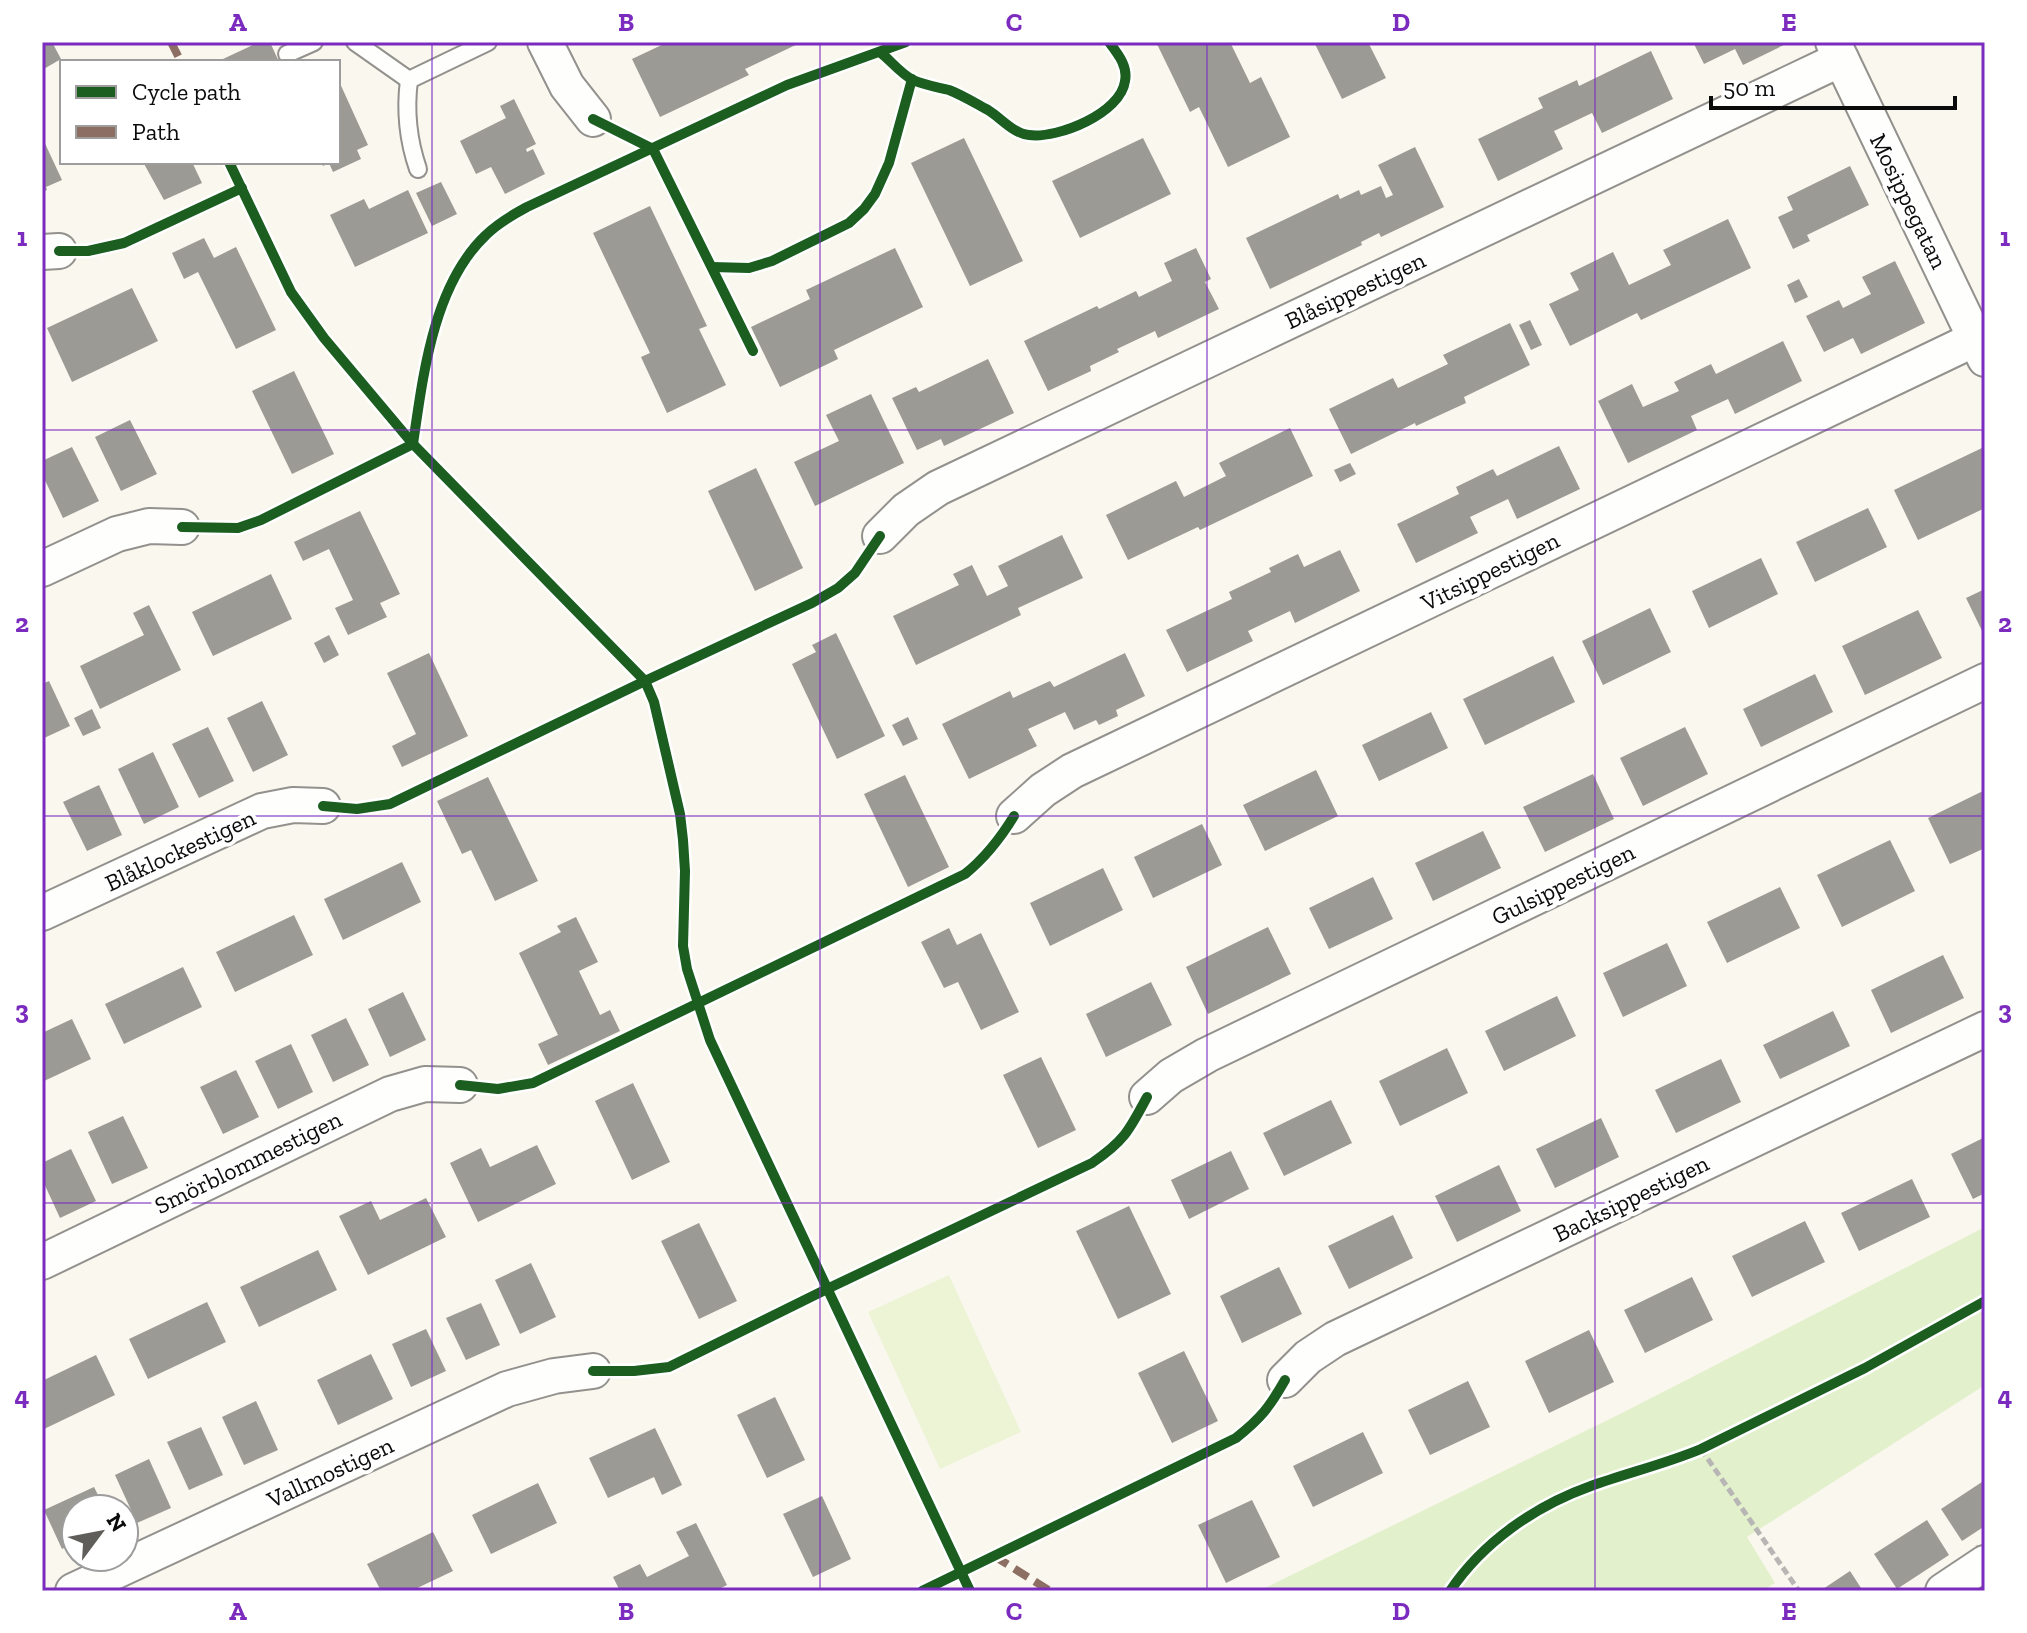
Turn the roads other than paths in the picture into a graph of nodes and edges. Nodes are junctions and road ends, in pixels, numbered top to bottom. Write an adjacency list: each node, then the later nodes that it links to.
1 (314, 42): 6 (lane)
2 (355, 42): 7 (lane)
3 (488, 42): 7 (lane)
4 (545, 42): 8 (street)
5 (1837, 50): 10 (street, Mosippegatan); 12 (street, Blåsippestigen)
6 (287, 54)
7 (409, 80): 9 (lane)
8 (593, 119)
9 (418, 169)
10 (1980, 349): 16 (street, Vitsippestigen)
11 (182, 527): 13 (street)
12 (880, 536)
13 (42, 569)
14 (1985, 681): 20 (street, Gulsippestigen)
15 (323, 806): 17 (street, Blåklockestigen)
16 (1014, 816)
17 (42, 913)
18 (1985, 1029): 23 (street, Backsippestigen)
19 (460, 1085): 21 (street, Smörblommestigen)
20 (1147, 1097)
21 (42, 1262)
22 (593, 1371): 25 (street, Vallmostigen)
23 (1285, 1380)
24 (1985, 1563): 26 (street)
25 (73, 1591)
26 (1943, 1591)

